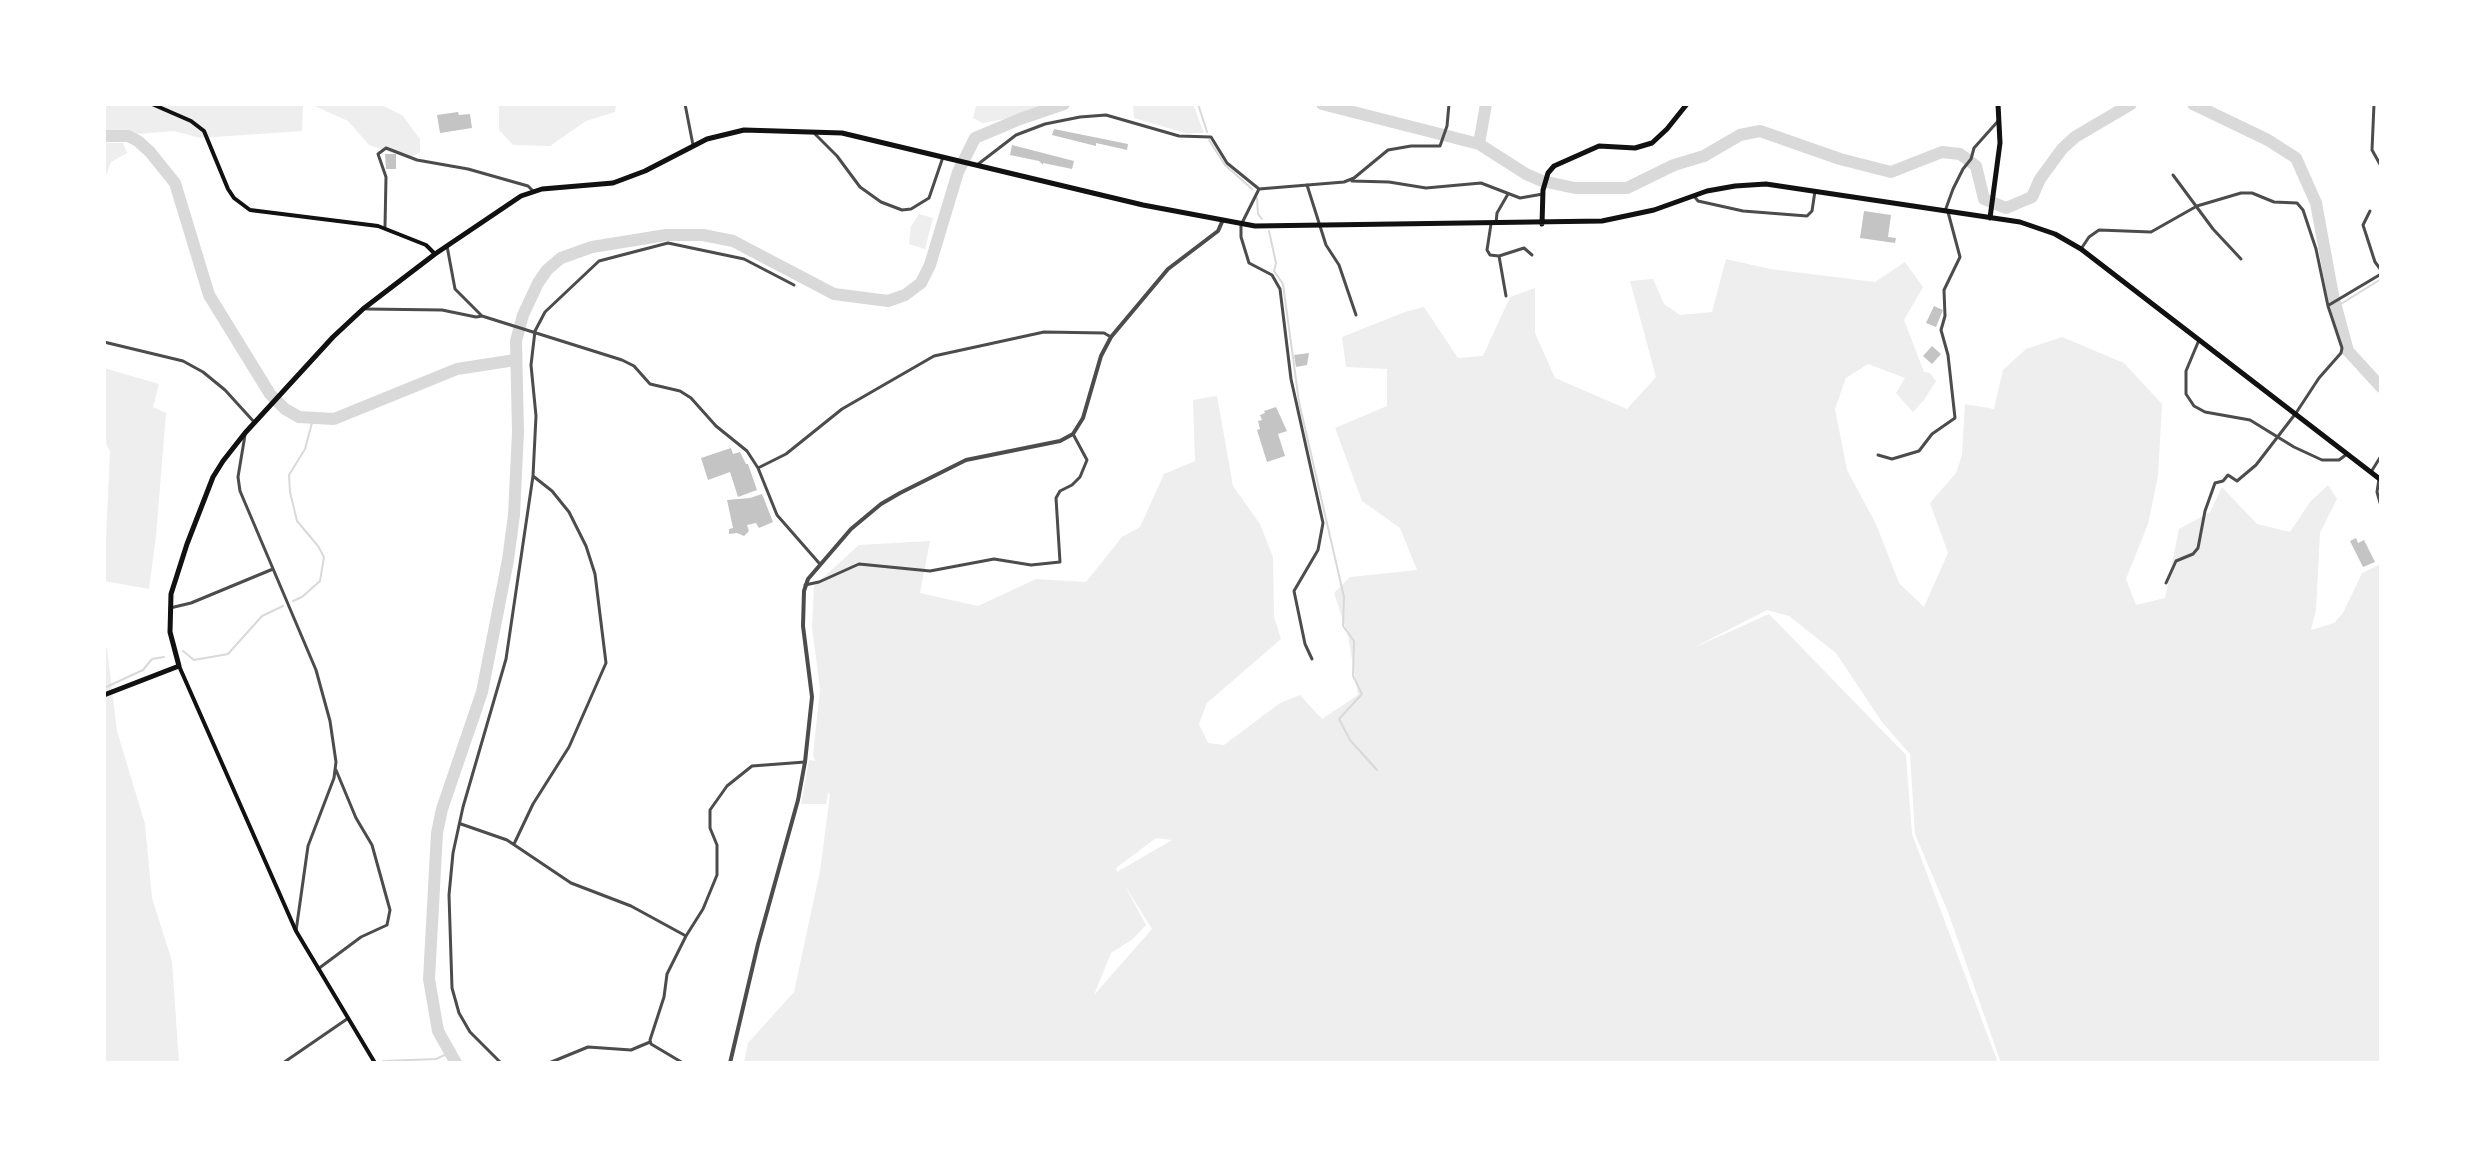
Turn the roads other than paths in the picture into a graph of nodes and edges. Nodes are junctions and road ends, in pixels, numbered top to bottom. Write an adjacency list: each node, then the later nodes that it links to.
1 (152, 104): 31 (main road)
2 (685, 104): 9 (street)
3 (1449, 104): 14 (street)
4 (1687, 104): 19 (main road)
5 (1998, 104): 7 (main road)
6 (2374, 104): 12 (street)
7 (2000, 119): 24 (street); 25 (main road)
8 (813, 131): 9 (main road); 10 (main road); 10 (street)
9 (693, 145): 17 (main road)
10 (943, 157): 11 (main road)
11 (975, 165): 16 (street); 26 (main road)
12 (2381, 166)
13 (2173, 175): 22 (street)
14 (1348, 181): 15 (street); 20 (street)
15 (1307, 185): 16 (street); 30 (street)
16 (1259, 189): 29 (street)
17 (533, 191): 31 (street); 32 (main road)
18 (1815, 191): 21 (main road); 21 (street); 24 (main road)
19 (1543, 192): 20 (street); 28 (main road)
20 (1508, 194): 27 (street)
21 (1694, 196): 28 (main road)
22 (2197, 206): 33 (street); 37 (street); 41 (street)
23 (2370, 211): 38 (street)
24 (1947, 212): 25 (main road); 55 (street)
25 (1990, 215): 33 (main road)
26 (1222, 222): 29 (main road); 46 (street)
27 (1494, 224): 28 (main road); 30 (main road); 36 (street)
28 (1542, 224)
29 (1241, 225): 30 (main road); 67 (street)
30 (1320, 226): 43 (street)
31 (385, 227): 34 (main road)
32 (447, 246): 34 (main road); 44 (street)
33 (2081, 249): 47 (main road)
34 (435, 254): 42 (main road)
35 (1532, 255): 36 (street)
36 (1499, 256): 40 (street)
37 (2241, 259)
38 (2381, 272): 41 (street)
39 (794, 285): 45 (street)
40 (1506, 296)
41 (2330, 305): 49 (street)
42 (363, 309): 44 (street); 50 (main road)
43 (1356, 315)
44 (482, 316): 45 (street)
45 (535, 331): 57 (street); 59 (street)
46 (1111, 337): 52 (street); 57 (street)
47 (2200, 339): 49 (main road); 53 (street)
48 (104, 342): 50 (street)
49 (2296, 413): 53 (street); 54 (main road)
50 (257, 421): 51 (main road)
51 (245, 433): 63 (street); 66 (main road)
52 (1073, 434): 62 (street); 65 (street)
53 (2278, 437): 54 (street); 64 (street)
54 (2347, 454): 58 (main road)
55 (1878, 455)
56 (2381, 456): 58 (street)
57 (758, 468): 62 (street)
58 (2371, 472): 60 (main road)
59 (533, 476): 72 (street); 73 (street)
60 (2380, 479): 61 (street)
61 (2381, 506)
62 (819, 563): 65 (street)
63 (273, 569): 66 (street); 71 (street)
64 (2166, 583)
65 (805, 585): 70 (street)
66 (170, 608): 68 (main road)
67 (1312, 659)
68 (179, 666): 69 (main road); 74 (main road)
69 (104, 695)
70 (805, 762): 75 (street); 84 (street)
71 (335, 768): 74 (street); 76 (street)
72 (460, 823): 73 (street); 81 (street)
73 (514, 844): 75 (street)
74 (296, 931): 76 (main road)
75 (686, 936): 78 (street)
76 (318, 969): 77 (main road)
77 (347, 1019): 79 (street); 80 (main road)
78 (650, 1042): 82 (street); 83 (street)
79 (283, 1063)
80 (375, 1063)
81 (501, 1063)
82 (549, 1063)
83 (683, 1063)
84 (730, 1063)

